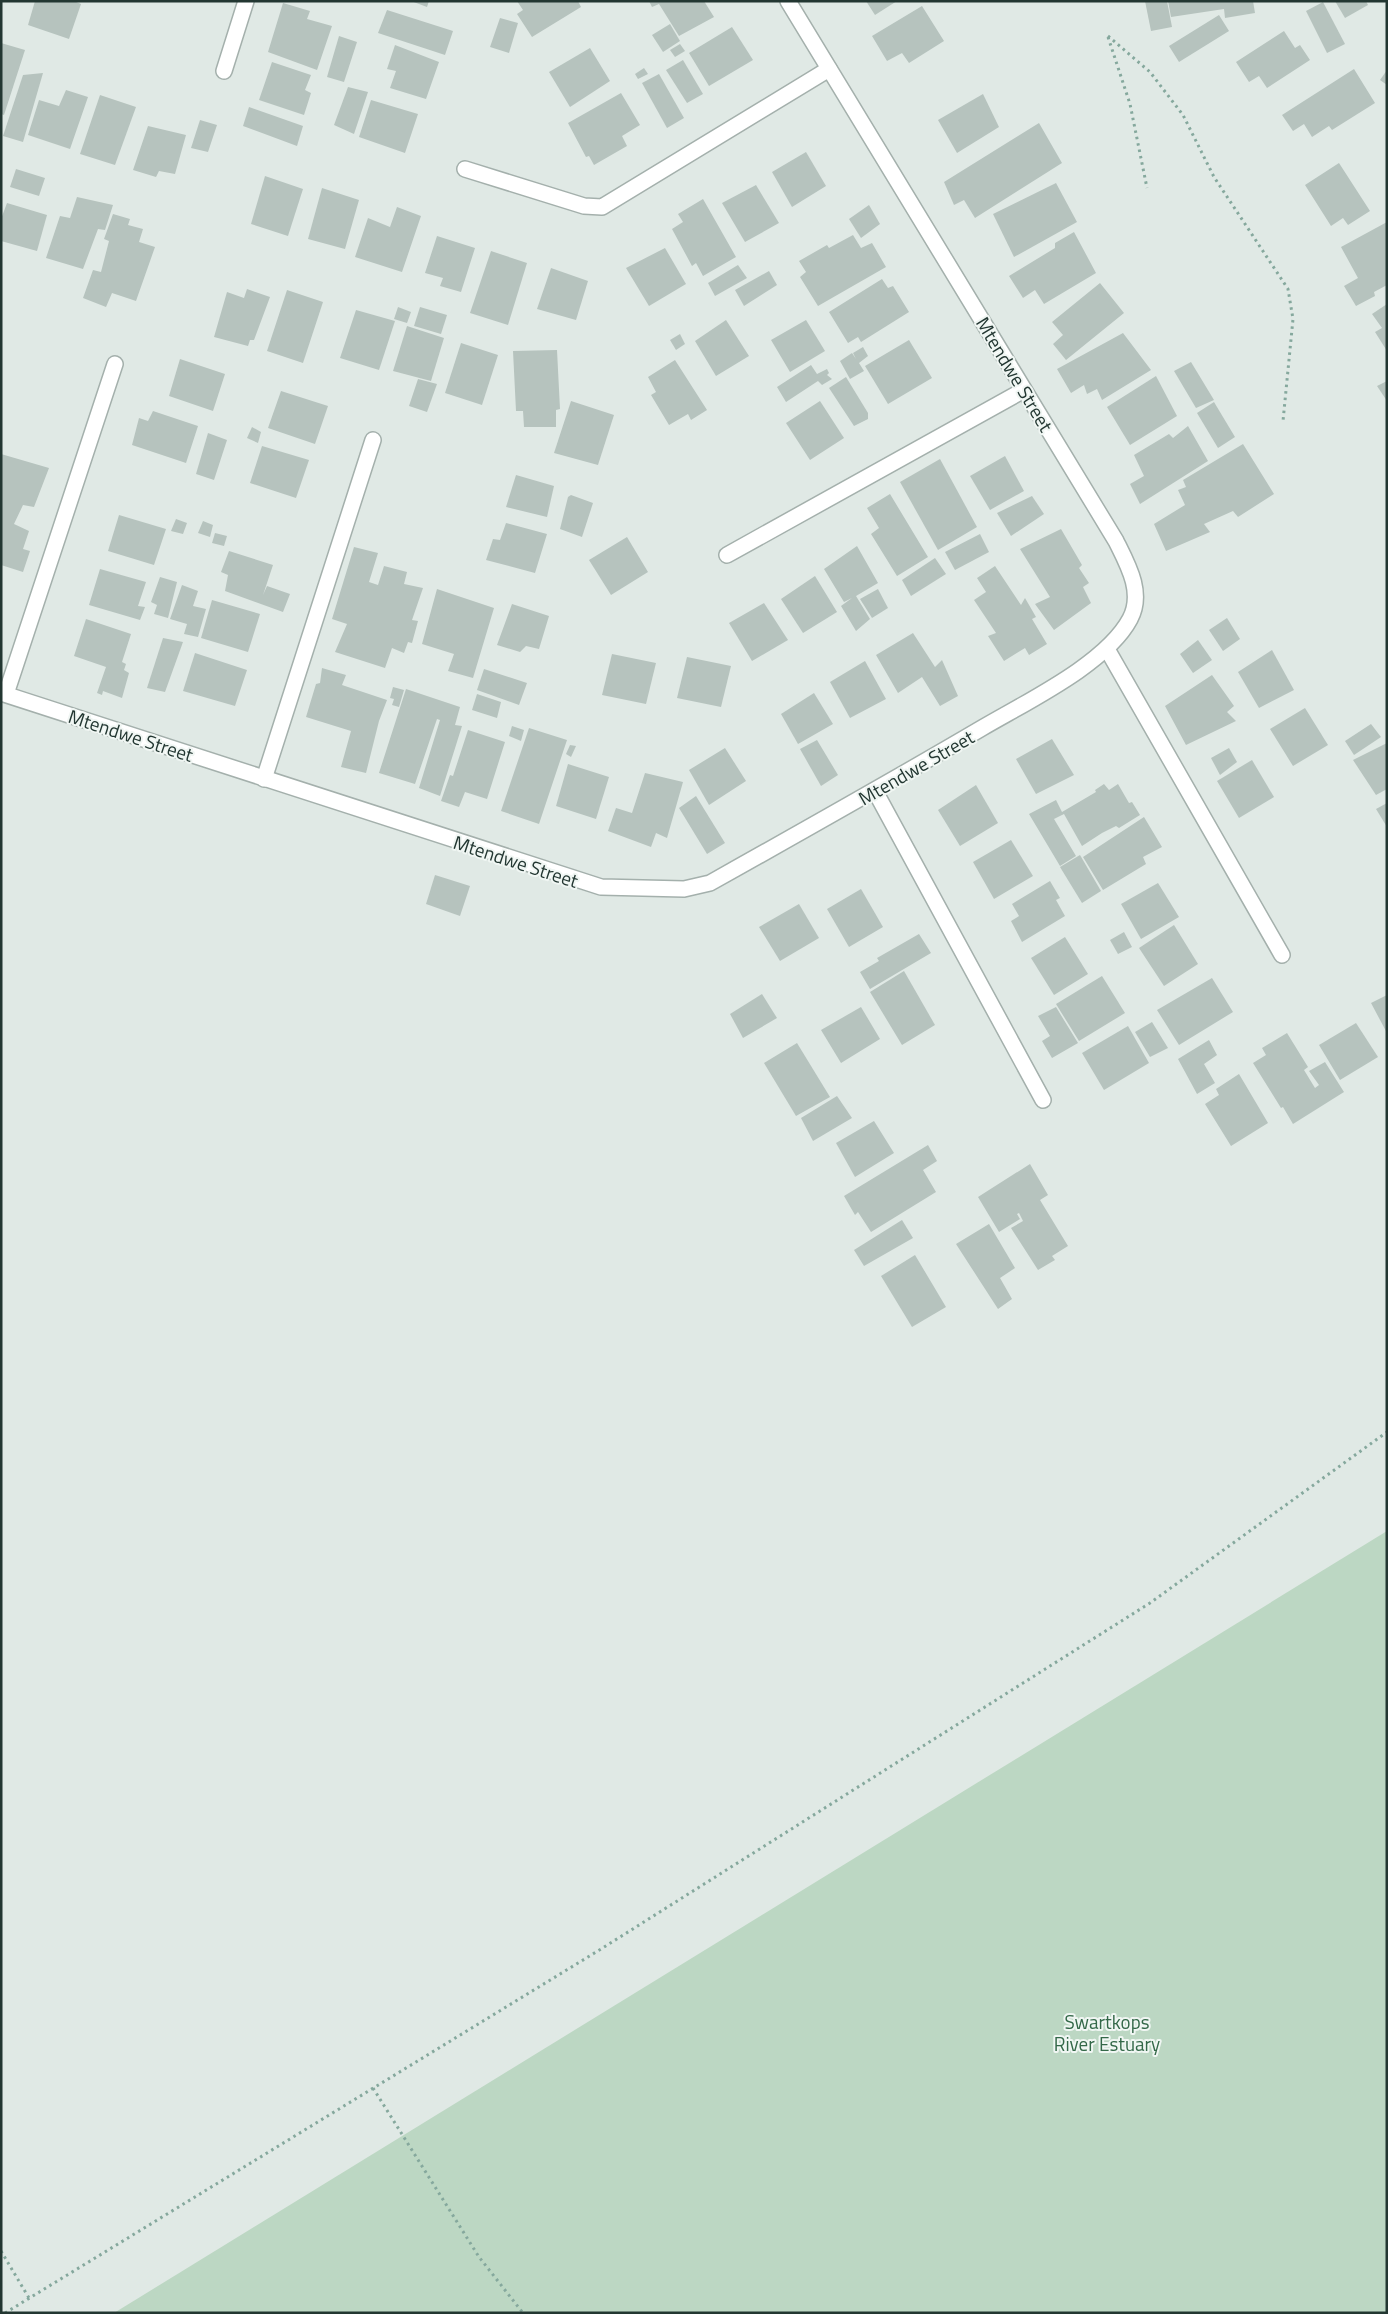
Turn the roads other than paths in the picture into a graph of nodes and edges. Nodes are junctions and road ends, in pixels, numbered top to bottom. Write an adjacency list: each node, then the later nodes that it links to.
1 (246, 1): 4 (street)
2 (788, 1): 3 (street, Mtendwe Street)
3 (829, 70): 5 (street); 7 (street, Mtendwe Street)
4 (224, 71)
5 (465, 169)
6 (115, 364): 11 (street)
7 (1024, 390): 9 (street); 10 (street, Mtendwe Street)
8 (373, 440): 12 (street)
9 (727, 555)
10 (1107, 649): 13 (street, Mtendwe Street); 14 (street)
11 (4, 694): 12 (street, Mtendwe Street)
12 (264, 779): 13 (street, Mtendwe Street)
13 (875, 791): 15 (street)
14 (1282, 955)
15 (1043, 1100)

